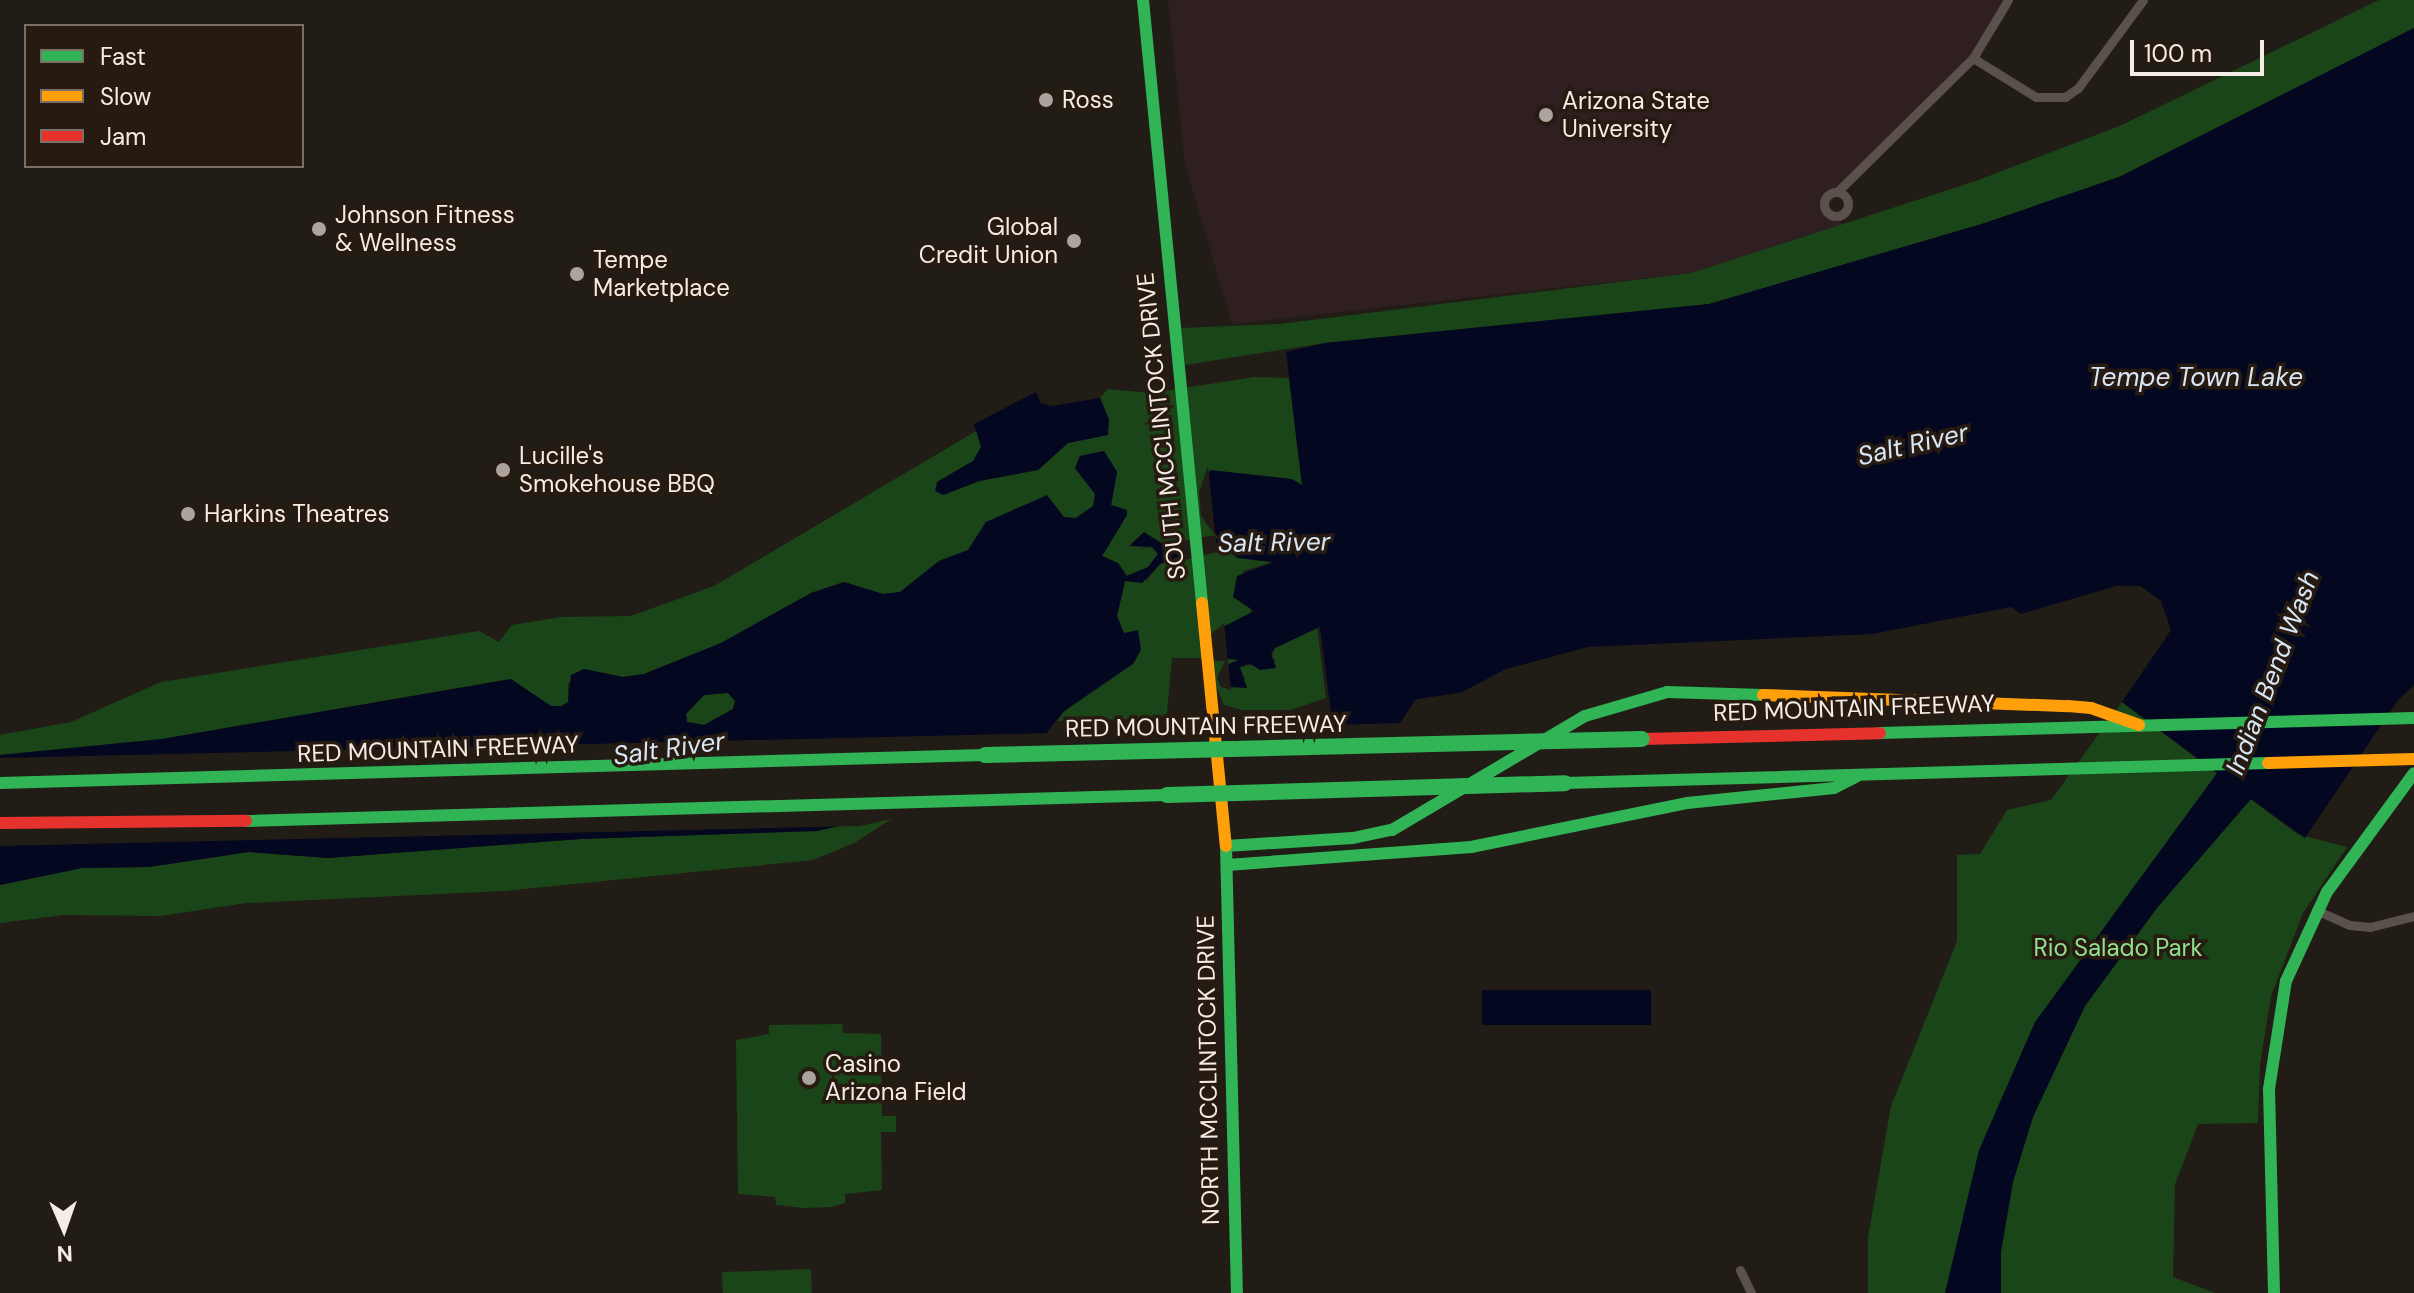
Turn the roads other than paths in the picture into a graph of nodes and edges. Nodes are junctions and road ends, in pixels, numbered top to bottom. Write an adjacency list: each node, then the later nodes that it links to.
1 (1143, 0): 13 (main road, SOUTH MCCLINTOCK DRIVE, bridge)
2 (2008, 0): 4 (street)
3 (2143, 0): 4 (street)
4 (1973, 58): 5 (street)
5 (1837, 192)
6 (2414, 718): 7 (main road, RED MOUNTAIN FREEWAY)
7 (2139, 725): 11 (main road, RED MOUNTAIN FREEWAY, bridge); 13 (main road)
8 (2414, 759): 10 (main road)
9 (2414, 773): 15 (main road)
10 (1863, 774): 12 (main road, bridge); 14 (main road)
11 (0, 783)
12 (0, 823)
13 (1226, 846): 14 (main road, NORTH MCCLINTOCK DRIVE)
14 (1227, 865): 18 (main road, NORTH MCCLINTOCK DRIVE)
15 (2316, 910): 16 (street); 20 (main road)
16 (2414, 916)
17 (1740, 1270): 19 (street)
18 (1237, 1293)
19 (1751, 1293)
20 (2274, 1293)

